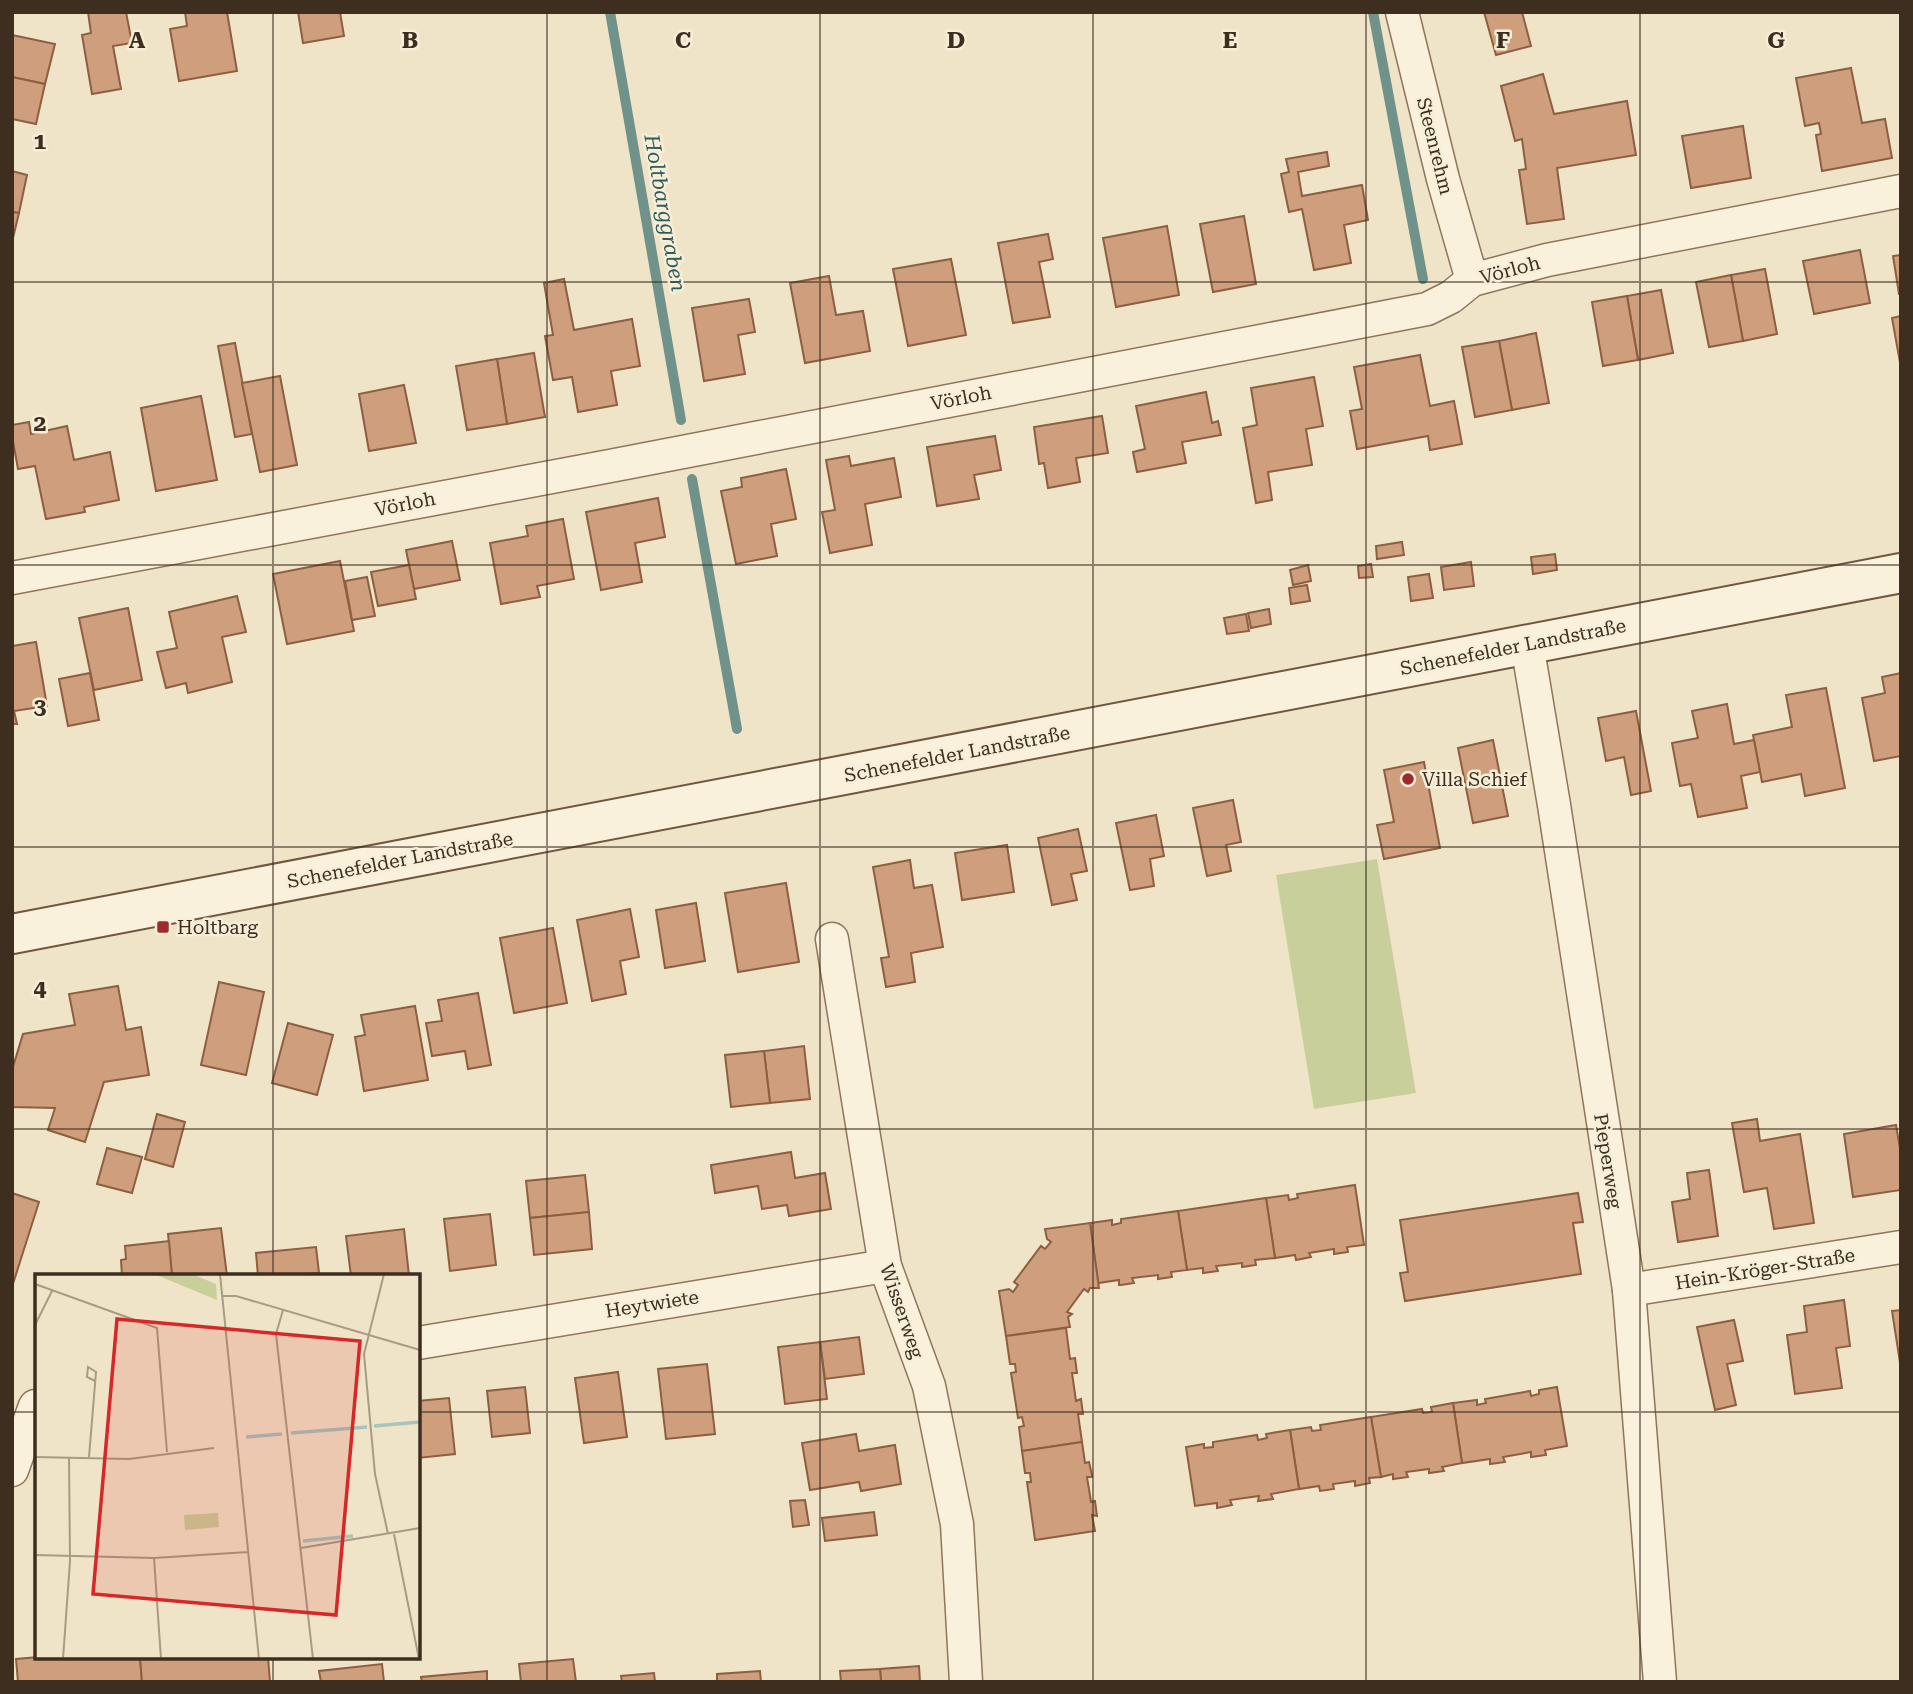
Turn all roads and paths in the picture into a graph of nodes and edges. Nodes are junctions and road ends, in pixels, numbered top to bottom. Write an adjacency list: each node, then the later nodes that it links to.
1 (1402, 12): 3 (street, Steenrehm)
2 (1901, 191): 3 (street, Vörloh)
3 (1472, 280): 5 (street, Vörloh)
4 (1901, 573): 6 (main road, Schenefelder Landstraße)
5 (12, 578)
6 (1527, 644): 7 (main road, Schenefelder Landstraße); 11 (street, Pieperweg)
7 (12, 934)
8 (832, 939): 10 (street, Wisserweg)
9 (1901, 1247): 11 (street, Hein-Kröger-Straße)
10 (885, 1266): 12 (street, Heytwiete); 15 (street, Wisserweg)
11 (1629, 1290): 16 (street, Pieperweg)
12 (420, 1343)
13 (35, 1409): 14 (street)
14 (12, 1470)
15 (966, 1682)
16 (1661, 1682)

